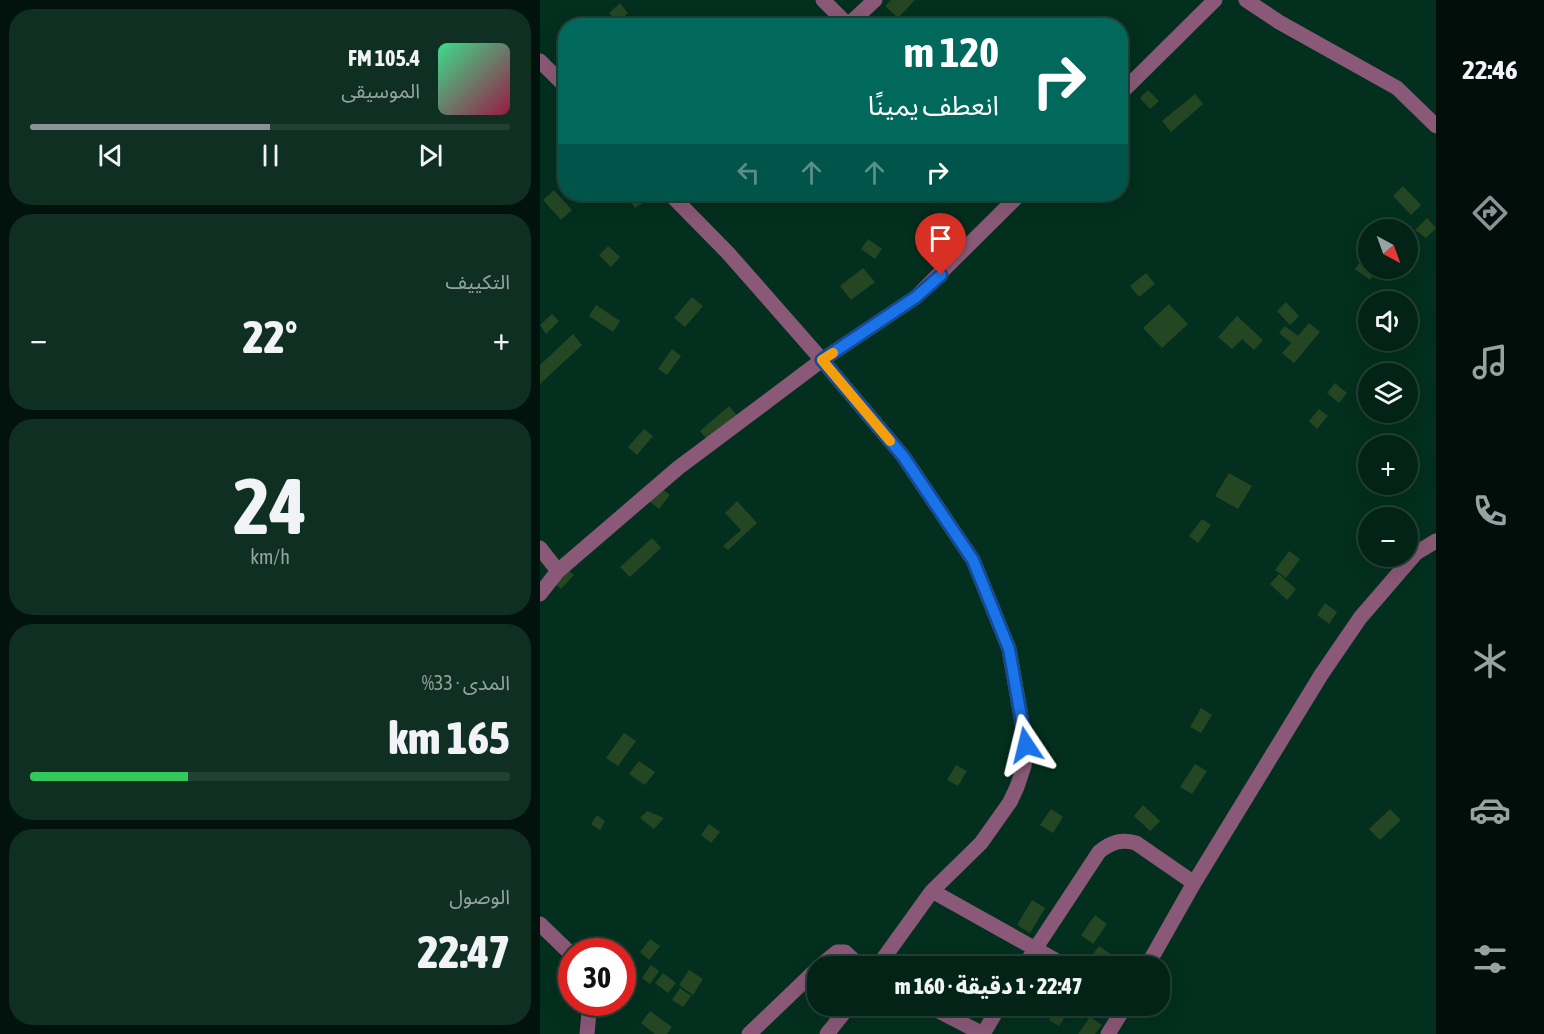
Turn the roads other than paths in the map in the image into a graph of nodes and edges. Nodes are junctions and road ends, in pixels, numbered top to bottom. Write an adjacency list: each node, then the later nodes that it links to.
1 (824, 0): 5 (street)
2 (875, 0): 6 (street)
3 (1215, 0): 9 (street)
4 (1246, 0): 10 (street)
5 (841, 18)
6 (856, 18)
7 (540, 61): 8 (street)
8 (558, 79)
9 (1128, 86)
10 (1436, 126)
11 (677, 201): 13 (street)
12 (1010, 201): 13 (street)
13 (822, 360): 16 (street); 19 (street)
14 (1436, 541): 18 (street)
15 (540, 548): 16 (street)
16 (558, 571): 17 (street)
17 (540, 594)
18 (1194, 883): 22 (street); 28 (street)
19 (932, 891): 22 (street); 25 (street)
20 (540, 924): 21 (street)
21 (558, 941)
22 (1035, 948): 26 (street); 27 (street)
23 (832, 956): 24 (street)
24 (849, 956)
25 (885, 956)
26 (1030, 956)
27 (1049, 956)
28 (1153, 956)
29 (807, 978): 36 (street)
30 (589, 1016): 35 (street)
31 (841, 1016): 37 (street)
32 (948, 1016): 38 (street)
33 (994, 1016): 38 (street)
34 (1119, 1016): 39 (street)
35 (587, 1034)
36 (749, 1034)
37 (827, 1034)
38 (983, 1034)
39 (1108, 1034)

